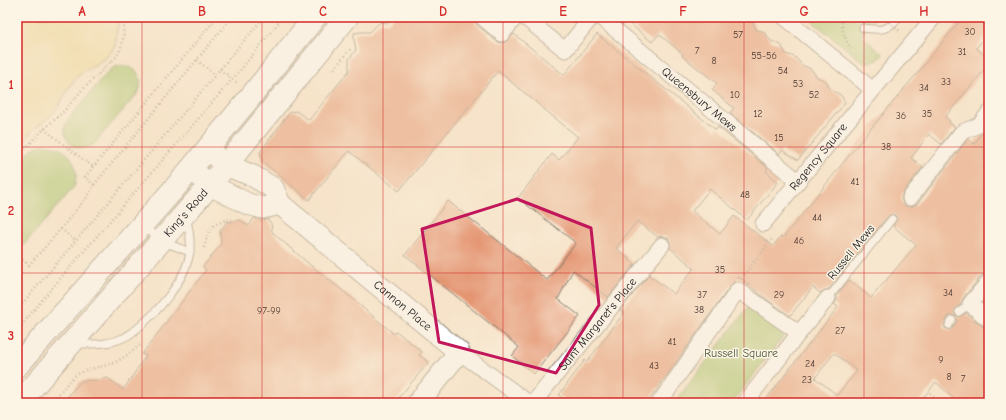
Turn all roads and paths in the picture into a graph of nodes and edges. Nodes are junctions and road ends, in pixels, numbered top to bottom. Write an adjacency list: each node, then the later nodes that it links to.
1 (126, 17): 28 (path)
2 (217, 17): 32 (path)
3 (232, 17): 21 (path)
4 (264, 17): 22 (path)
5 (283, 17): 24 (path)
6 (315, 17): 29 (main road, King's Road)
7 (347, 17): 31 (main road, King's Road)
8 (482, 17): 9 (street)
9 (516, 17)
10 (524, 17): 11 (street)
11 (592, 17)
12 (600, 17): 34 (street, Queensbury Mews)
13 (784, 17): 26 (street)
14 (842, 17): 20 (path)
15 (883, 17): 19 (path, bridge)
16 (899, 17): 18 (lane)
17 (934, 17): 26 (street, Regency Square)
18 (863, 28)
19 (901, 32)
20 (851, 49)
21 (197, 60): 23 (path); 35 (path)
22 (220, 70): 23 (path); 24 (path)
23 (215, 75): 44 (path)
24 (232, 79): 25 (path); 54 (path)
25 (242, 87)
26 (873, 90): 34 (street, Regency Square)
27 (989, 113): 37 (street)
28 (44, 129): 30 (path); 32 (path)
29 (207, 149): 31 (street, Cannon Place); 33 (main road, King's Road)
30 (17, 157)
31 (226, 165): 36 (main road, King's Road); 38 (street, Cannon Place)
32 (93, 167): 35 (path)
33 (191, 169): 36 (street); 41 (main road, King's Road)
34 (798, 181): 42 (street, Regency Square)
35 (94, 185): 43 (path)
36 (210, 185): 38 (street); 39 (main road, King's Road)
37 (910, 198)
38 (280, 204): 57 (street, Cannon Place)
39 (186, 213): 45 (main road, King's Road); 47 (lane)
40 (892, 219): 51 (lane, Russell Mews)
41 (142, 224): 45 (lane); 58 (main road, King's Road)
42 (763, 224): 50 (path)
43 (61, 229): 44 (path); 48 (path)
44 (76, 241): 52 (path)
45 (161, 241): 47 (lane); 56 (main road, King's Road)
46 (662, 245): 64 (street, Saint Margaret's Place)
47 (190, 252): 56 (lane)
48 (17, 262)
49 (989, 281): 53 (street)
50 (738, 290): 55 (street); 65 (street)
51 (828, 298): 55 (street)
52 (17, 310)
53 (989, 320)
54 (17, 332)
55 (799, 333): 60 (street)
56 (72, 344): 61 (main road, King's Road)
57 (459, 352): 62 (street); 63 (street, Cannon Place)
58 (17, 366)
59 (930, 393): 66 (path)
60 (748, 402)
61 (19, 403)
62 (418, 403)
63 (529, 403)
64 (533, 403)
65 (659, 403)
66 (941, 403)

